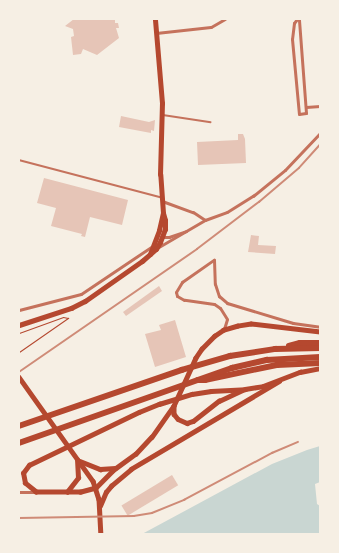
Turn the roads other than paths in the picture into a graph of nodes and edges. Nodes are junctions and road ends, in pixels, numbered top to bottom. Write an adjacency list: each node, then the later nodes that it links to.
1 (155, 19): 4 (main road)
2 (225, 19): 4 (street)
3 (298, 19): 6 (street); 6 (street)
4 (156, 33): 7 (main road)
5 (320, 106): 6 (street)
6 (306, 107)
7 (162, 115): 8 (lane); 11 (main road)
8 (210, 122)
9 (320, 132): 12 (street)
10 (19, 160): 11 (lane)
11 (162, 199): 12 (street); 14 (main road)
12 (205, 220): 13 (street)
13 (188, 230): 14 (street); 15 (street)
14 (159, 237): 15 (main road)
15 (154, 248): 16 (street); 17 (main road)
16 (19, 310)
17 (19, 325)
18 (320, 327): 19 (street)
19 (224, 330): 20 (main road); 31 (main road)
20 (320, 332)
21 (320, 343): 23 (highway)
22 (320, 348): 23 (highway)
23 (275, 349): 32 (highway)
24 (320, 357): 29 (highway)
25 (320, 363): 29 (highway)
26 (320, 368): 28 (main road)
27 (19, 377): 34 (main road)
28 (284, 378): 30 (main road); 42 (main road)
29 (193, 380): 33 (highway)
30 (245, 389): 31 (main road); 36 (main road)
31 (174, 406): 35 (main road)
32 (19, 426)
33 (19, 443)
34 (77, 459): 35 (main road); 38 (main road); 41 (main road)
35 (116, 468): 38 (main road)
36 (25, 469): 37 (street); 40 (main road)
37 (19, 475)
38 (96, 488): 41 (main road); 42 (main road)
39 (19, 492): 40 (street)
40 (36, 492): 41 (main road)
41 (67, 492)
42 (100, 508): 43 (main road)
43 (101, 534)

